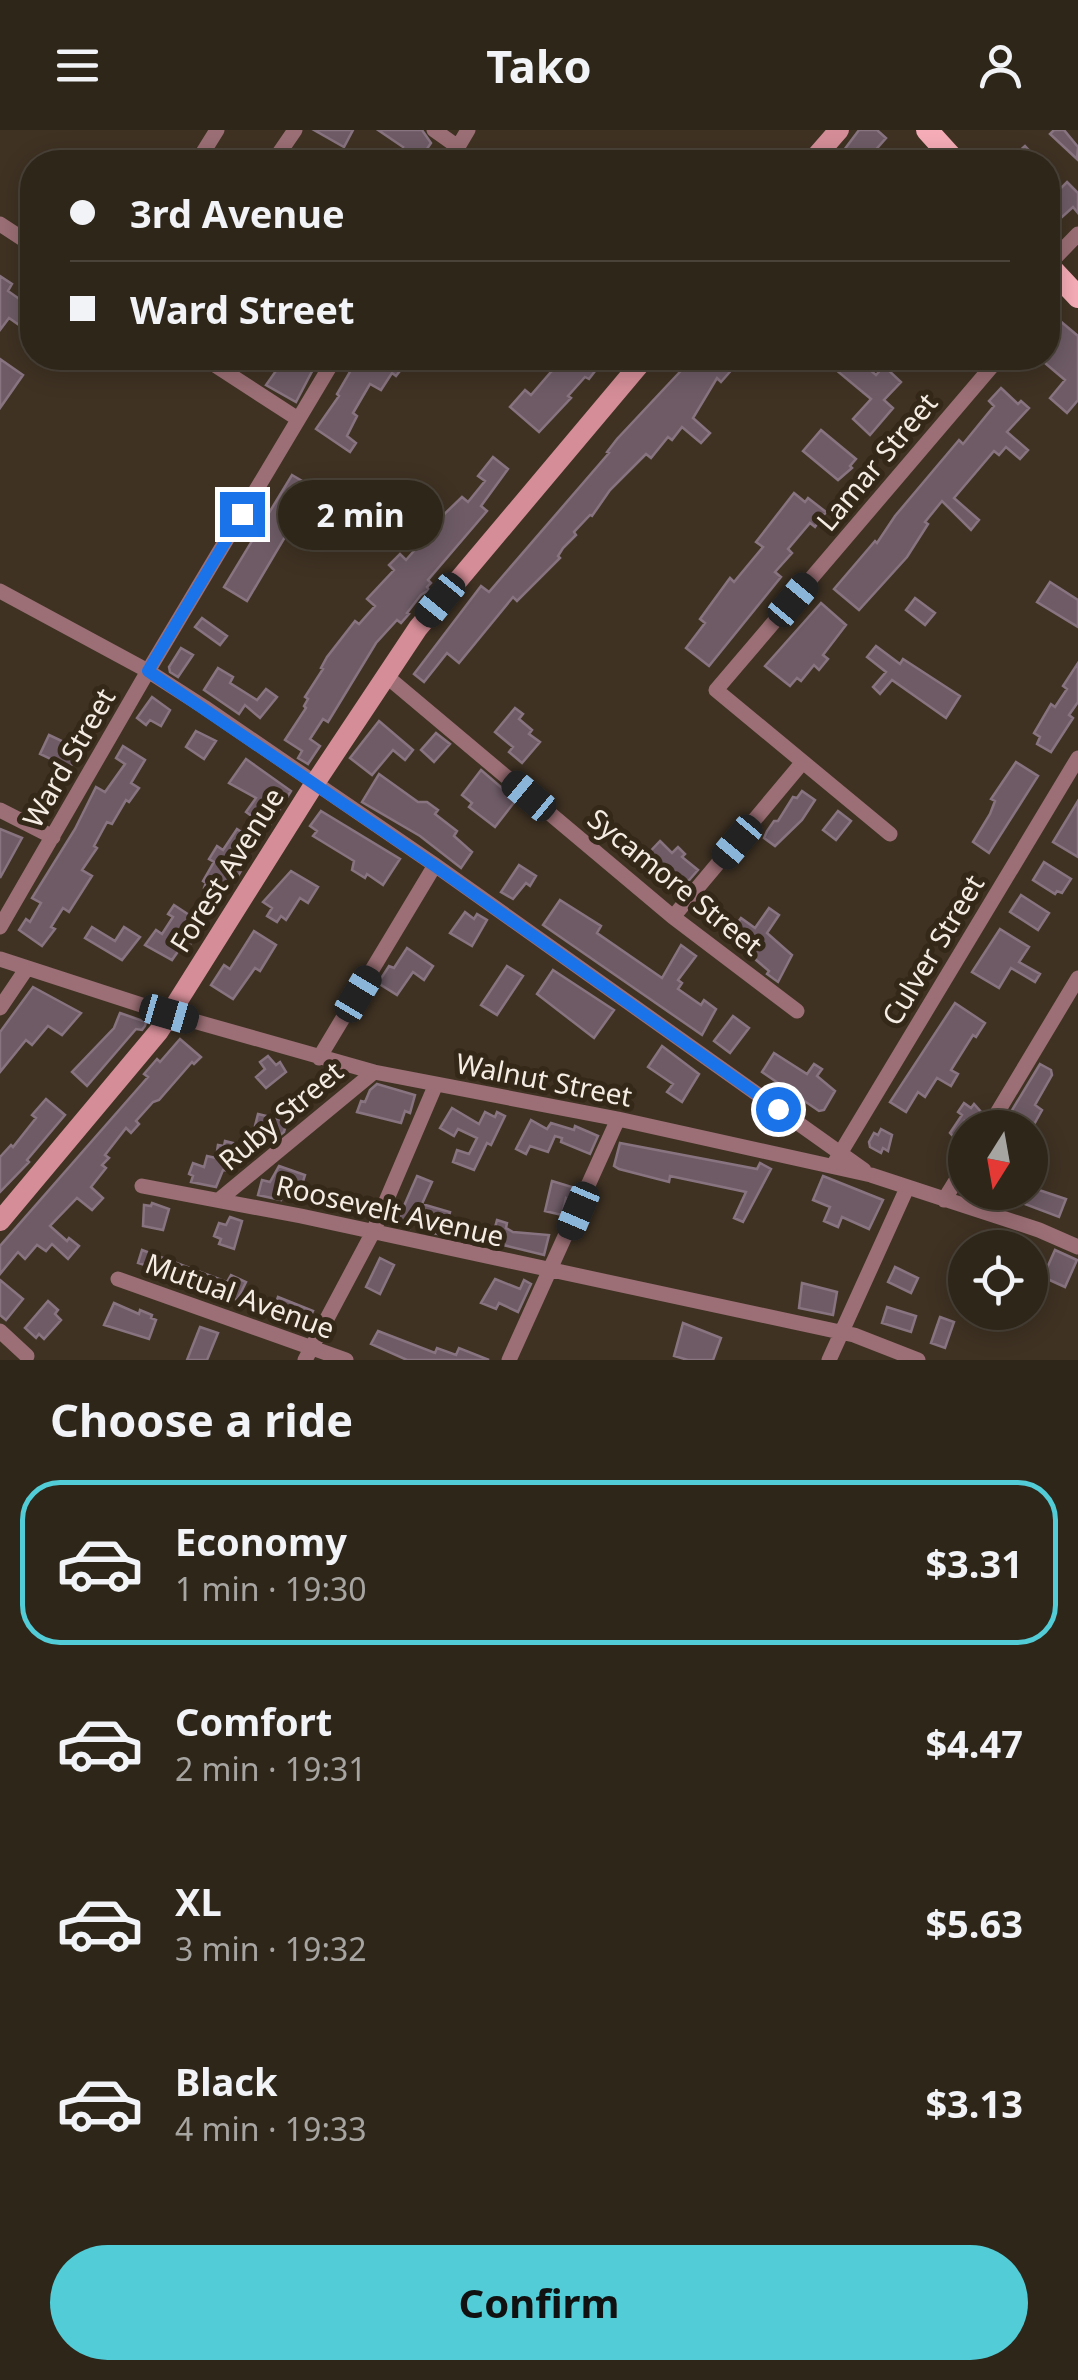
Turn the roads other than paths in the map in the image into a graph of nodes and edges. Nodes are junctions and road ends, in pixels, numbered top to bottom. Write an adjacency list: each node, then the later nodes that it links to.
1 (434, 130): 5 (street)
2 (468, 130): 5 (street)
3 (838, 130): 7 (street)
4 (927, 130): 8 (main road)
5 (458, 147): 6 (street)
6 (456, 150)
7 (821, 150)
8 (945, 150)
9 (1078, 234): 10 (street)
10 (1060, 275)
11 (222, 370): 15 (street)
12 (328, 370): 15 (street, Ward Street)
13 (635, 370): 18 (street, Forest Avenue)
14 (988, 370): 20 (street, Lamar Street)
15 (298, 419): 17 (street, Ward Street)
16 (0, 590): 17 (street)
17 (148, 671): 21 (street); 24 (street, Ward Street)
18 (385, 674): 21 (street, Forest Avenue); 26 (street, Sycamore Street)
19 (1078, 758): 39 (street, Culver Street)
20 (802, 762): 23 (street); 26 (street)
21 (314, 782): 25 (street); 33 (street, Forest Avenue)
22 (0, 810): 24 (street)
23 (890, 834)
24 (53, 837): 27 (street, Ward Street)
25 (435, 866): 34 (street); 39 (street)
26 (673, 917): 32 (street, Sycamore Street)
27 (0, 926)
28 (0, 959): 29 (street, Walnut Street)
29 (27, 968): 31 (street); 33 (street, Walnut Street)
30 (1078, 978): 37 (street)
31 (0, 1008)
32 (797, 1011)
33 (169, 1014): 34 (street, Walnut Street); 45 (street, Forest Avenue)
34 (318, 1058): 35 (street, Walnut Street)
35 (374, 1072): 36 (street, Walnut Street); 43 (street, Ruby Street)
36 (436, 1084): 38 (street, Walnut Street); 46 (street)
37 (999, 1110)
38 (618, 1119): 39 (street, Walnut Street); 48 (street)
39 (836, 1160): 41 (street)
40 (142, 1186): 43 (street, Roosevelt Avenue)
41 (907, 1188): 44 (street); 51 (street)
42 (948, 1194): 44 (street)
43 (220, 1199): 46 (street, Roosevelt Avenue)
44 (944, 1200): 47 (street)
45 (0, 1221)
46 (372, 1234): 48 (street, Roosevelt Avenue); 52 (street)
47 (1078, 1248)
48 (551, 1272): 51 (street, Roosevelt Avenue); 55 (street)
49 (118, 1279): 52 (street, Mutual Avenue)
50 (0, 1331): 53 (street)
51 (842, 1334): 56 (street); 57 (street, Roosevelt Avenue)
52 (308, 1354): 54 (street, Mutual Avenue)
53 (27, 1356)
54 (346, 1360)
55 (509, 1360)
56 (829, 1360)
57 (918, 1360)

